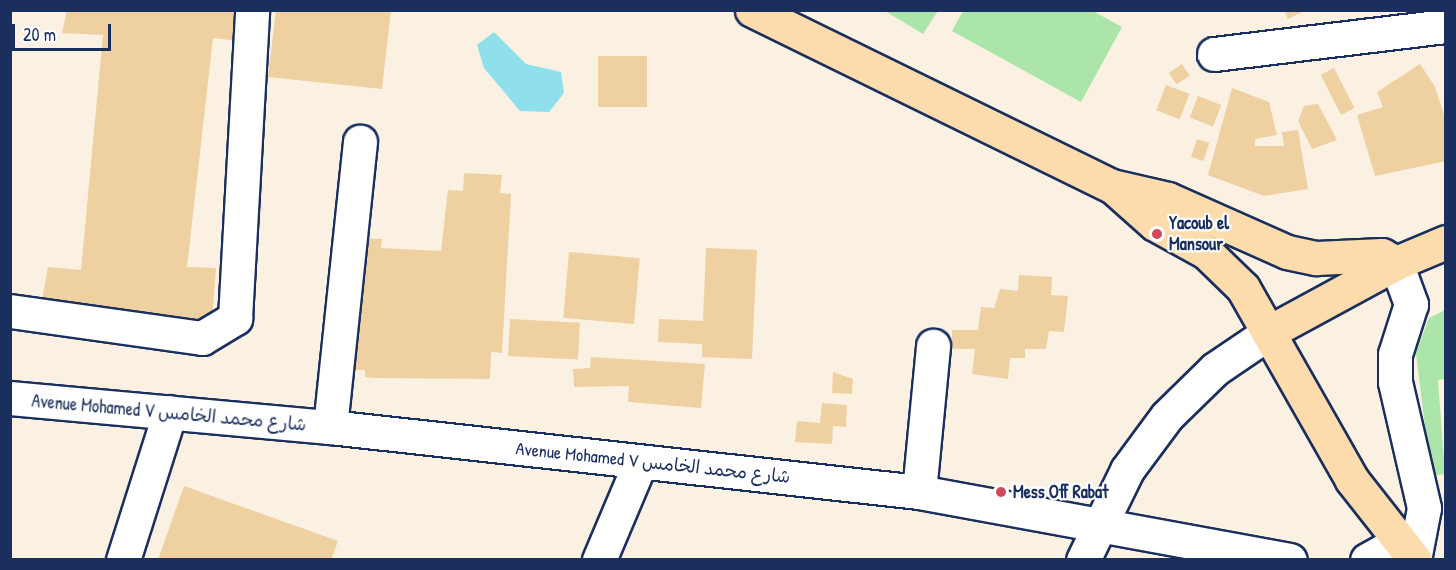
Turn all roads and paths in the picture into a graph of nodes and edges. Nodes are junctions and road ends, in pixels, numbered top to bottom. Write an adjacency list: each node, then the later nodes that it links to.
1 (252, 10): 11 (street)
2 (752, 10): 8 (main road)
3 (1441, 10): 4 (street)
4 (1446, 18)
5 (1446, 26): 6 (street)
6 (1214, 54)
7 (360, 142): 18 (street)
8 (1112, 186): 10 (main road); 12 (main road)
9 (1446, 242): 10 (main road)
10 (1396, 263): 12 (main road); 22 (street)
11 (10, 311)
12 (1271, 331): 21 (street); 22 (main road)
13 (933, 346): 20 (street)
14 (1446, 385): 16 (path)
15 (10, 398): 17 (street, Avenue Mohamed V شارع محمد الخامس)
16 (1446, 399)
17 (170, 412): 18 (street, Avenue Mohamed V شارع محمد الخامس); 23 (street)
18 (330, 427): 19 (street, Avenue Mohamed V شارع محمد الخامس)
19 (640, 463): 20 (street, Avenue Mohamed V شارع محمد الخامس); 24 (street)
20 (919, 492): 21 (street, Avenue Mohamed V شارع محمد الخامس)
21 (1098, 527): 25 (street); 26 (street, Avenue Mohamed V شارع محمد الخامس)
22 (1411, 555): 27 (street)
23 (123, 560)
24 (599, 560)
25 (1083, 560)
26 (1290, 560)
27 (1367, 560)

